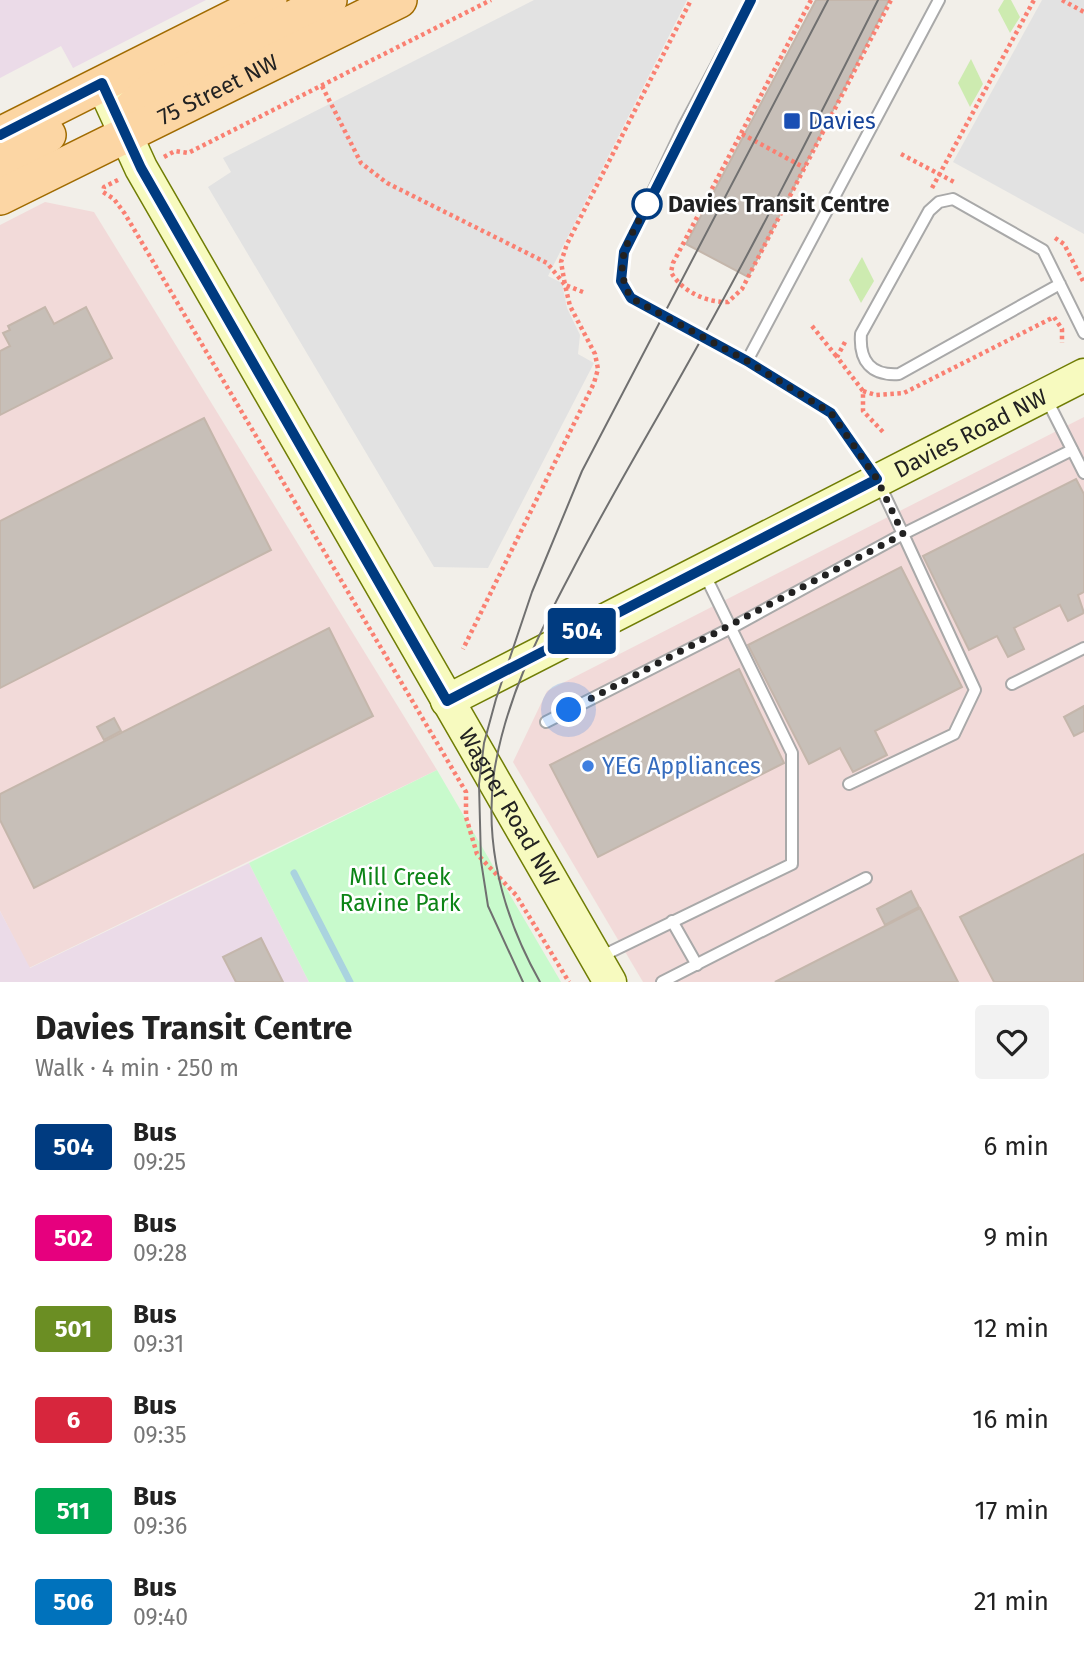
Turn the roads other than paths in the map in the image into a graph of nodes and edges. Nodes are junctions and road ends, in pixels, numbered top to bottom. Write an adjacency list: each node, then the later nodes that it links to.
1 (269, 0): 6 (main road)
2 (329, 0): 8 (main road)
3 (399, 0): 8 (main road, 75 Street NW)
4 (751, 0): 13 (lane)
5 (939, 0): 13 (lane)
6 (102, 83): 7 (main road); 8 (street, Wagner Road NW); 9 (main road)
7 (0, 135)
8 (127, 136): 10 (main road, 75 Street NW); 24 (street, Wagner Road NW)
9 (0, 162)
10 (0, 197)
11 (1060, 284): 11 (lane); 12 (lane)
12 (1084, 333)
13 (747, 361): 18 (lane)
14 (1084, 375): 15 (street, Davies Road NW)
15 (1045, 395): 16 (lane); 18 (street, Davies Road NW)
16 (1072, 450): 17 (lane); 19 (lane)
17 (1084, 474)
18 (877, 479): 19 (lane); 20 (street, Davies Road NW)
19 (903, 534): 21 (lane); 26 (lane)
20 (702, 569): 21 (lane); 24 (street, Davies Road NW)
21 (731, 628): 25 (lane); 28 (lane)
22 (1084, 648): 23 (lane)
23 (1012, 684)
24 (447, 701): 30 (street, Wagner Road NW)
25 (546, 722)
26 (849, 784)
27 (866, 877): 29 (lane)
28 (673, 922): 29 (lane); 30 (lane)
29 (696, 965): 31 (lane)
30 (603, 970)
31 (663, 982)

